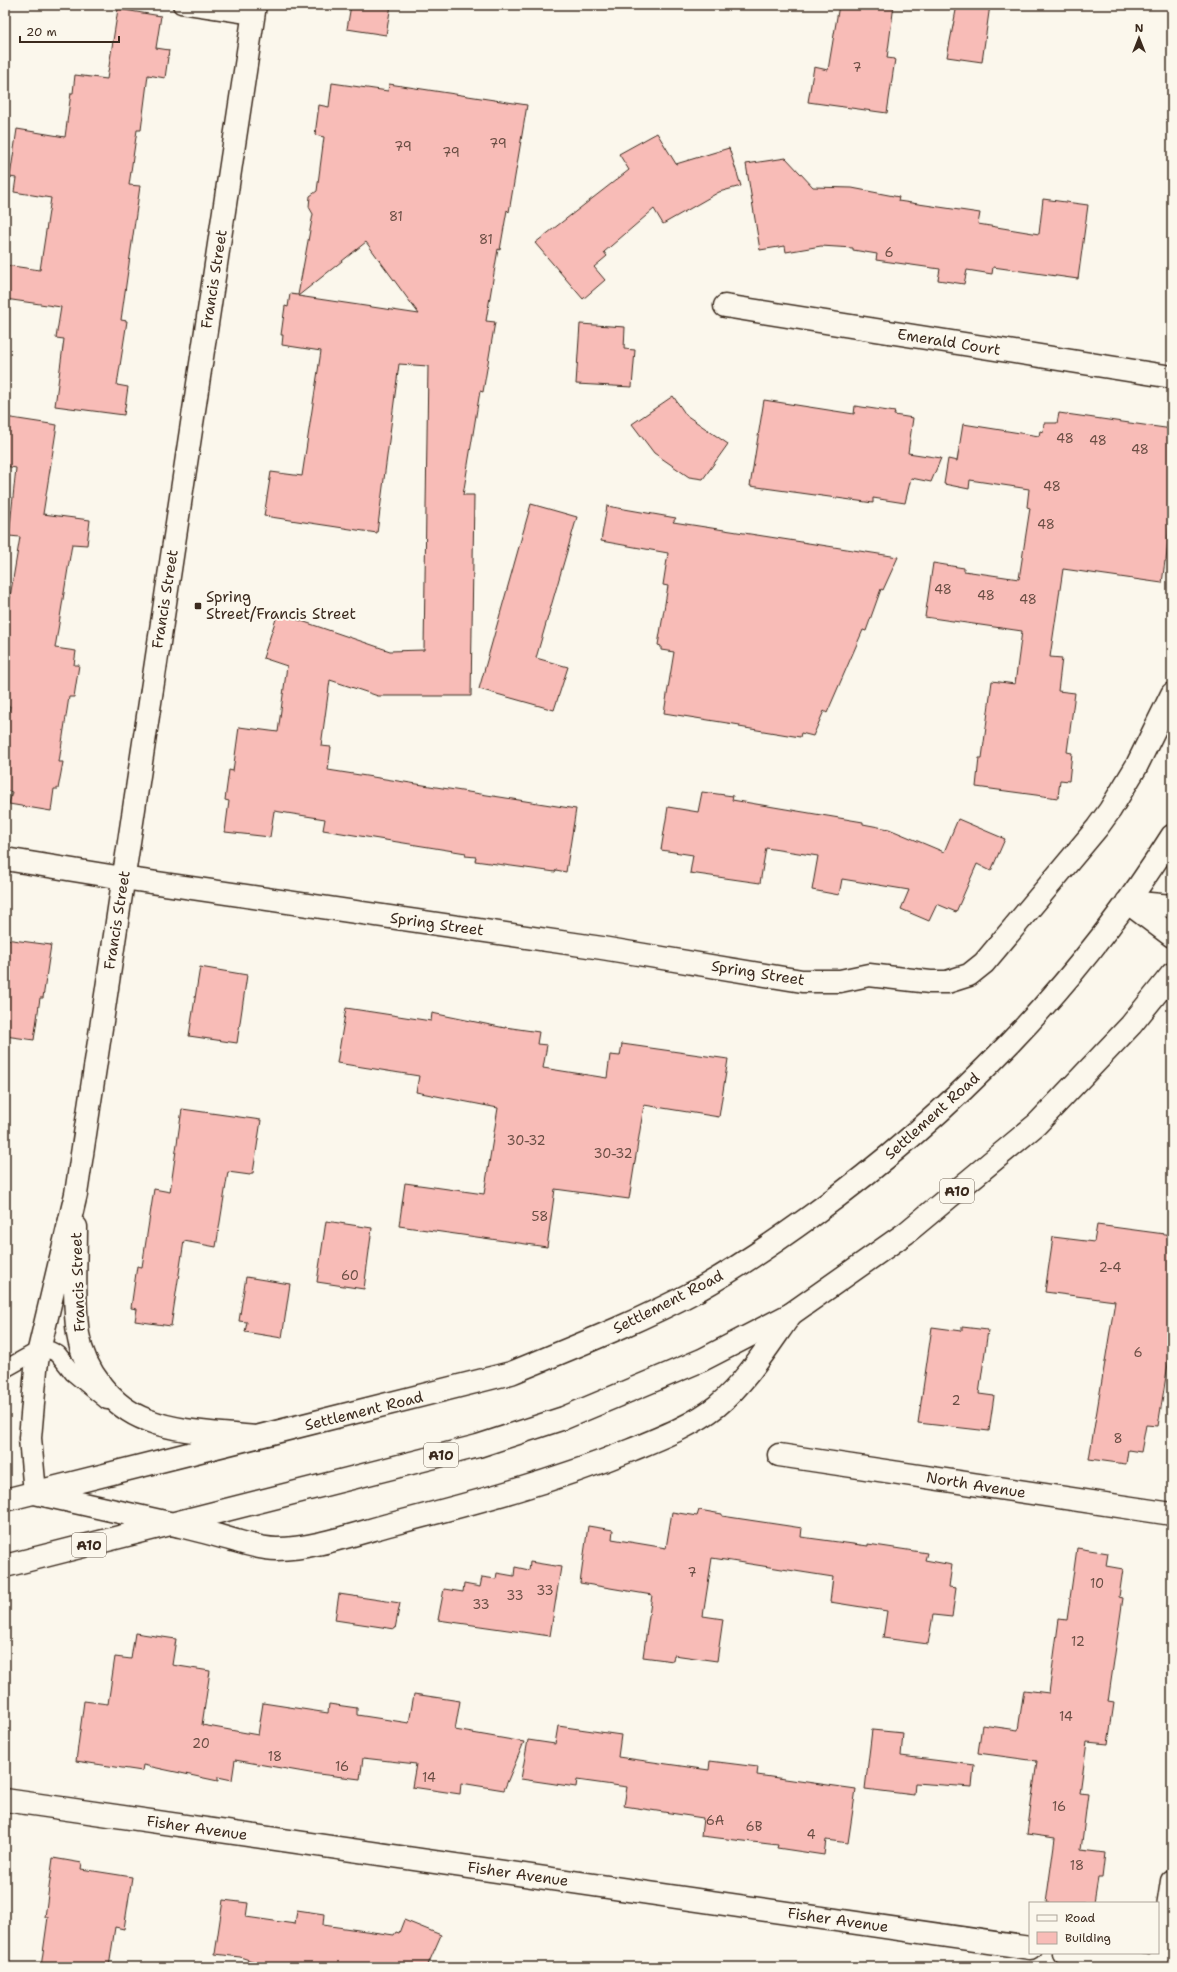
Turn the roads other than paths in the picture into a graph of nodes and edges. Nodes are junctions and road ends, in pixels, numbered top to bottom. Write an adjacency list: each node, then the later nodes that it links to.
1 (181, 5): 2 (lane)
2 (254, 10): 8 (main road, Francis Street)
3 (725, 306): 4 (main road, Emerald Court)
4 (1172, 377)
5 (1172, 694): 8 (main road, Spring Street)
6 (1172, 836): 9 (main road, Settlement Road)
7 (5, 859): 8 (main road, Spring Street)
8 (123, 878): 13 (main road, Francis Street)
9 (1127, 902): 10 (main road); 11 (main road); 18 (main road, Settlement Road)
10 (1172, 906)
11 (1172, 936)
12 (1172, 974): 14 (main road, A10)
13 (76, 1194): 15 (main road, Francis Street); 17 (main road, Francis Street)
14 (791, 1314): 23 (main road, A10); 23 (main road)
15 (38, 1350): 16 (lane); 17 (lane); 20 (main road, Francis Street)
16 (5, 1369)
17 (158, 1424): 18 (main road, Francis Street)
18 (258, 1437): 20 (main road, Settlement Road)
19 (779, 1455): 22 (main road, North Avenue)
20 (35, 1493): 21 (main road, Settlement Road); 23 (main road)
21 (5, 1500)
22 (1172, 1514)
23 (172, 1524): 24 (main road, A10)
24 (5, 1566)
25 (5, 1800): 27 (main road, Fisher Avenue)
26 (1172, 1881): 29 (main road)
27 (1029, 1948)
28 (1071, 1954): 29 (main road)
29 (1158, 1967)

